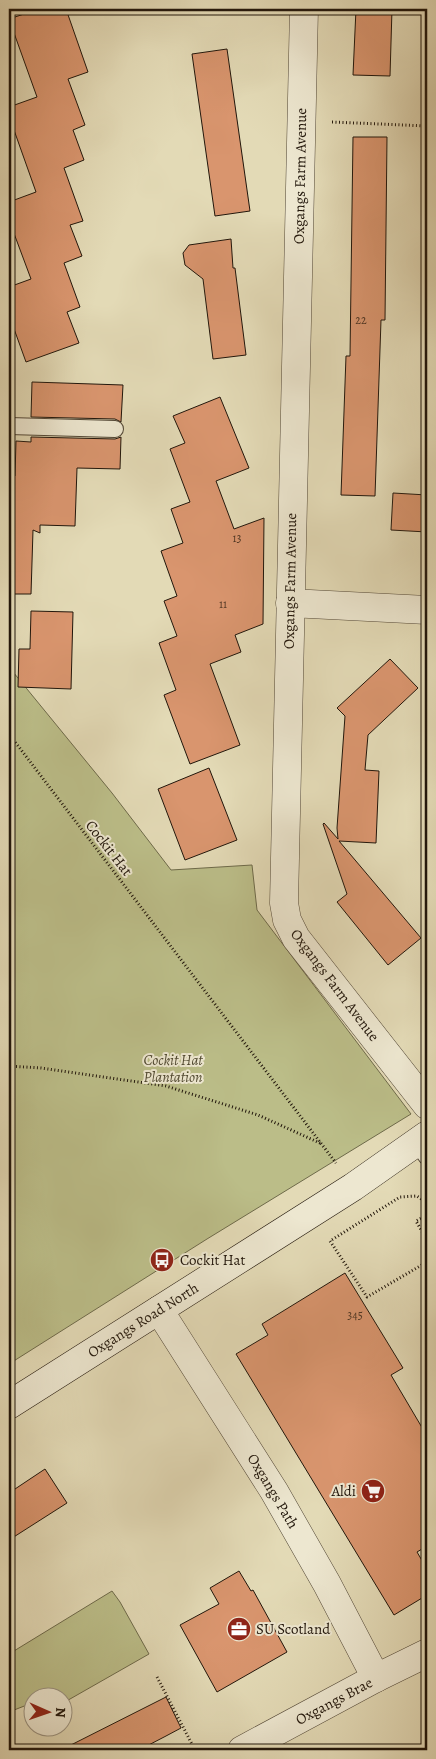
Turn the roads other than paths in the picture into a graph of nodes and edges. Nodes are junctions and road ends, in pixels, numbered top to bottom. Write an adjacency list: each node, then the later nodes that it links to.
1 (304, 9): 4 (street, Oxgangs Farm Avenue)
2 (9, 426): 3 (lane)
3 (115, 429)
4 (290, 603): 5 (street); 6 (street, Oxgangs Farm Avenue)
5 (427, 610)
6 (427, 1105)
7 (424, 1145): 8 (street, Oxgangs Road North)
8 (158, 1310): 9 (street, Oxgangs Road North); 11 (street, Oxgangs Path)
9 (9, 1405)
10 (427, 1653): 11 (street, Oxgangs Brae)
11 (376, 1678): 12 (street, Oxgangs Brae)
12 (242, 1750)

